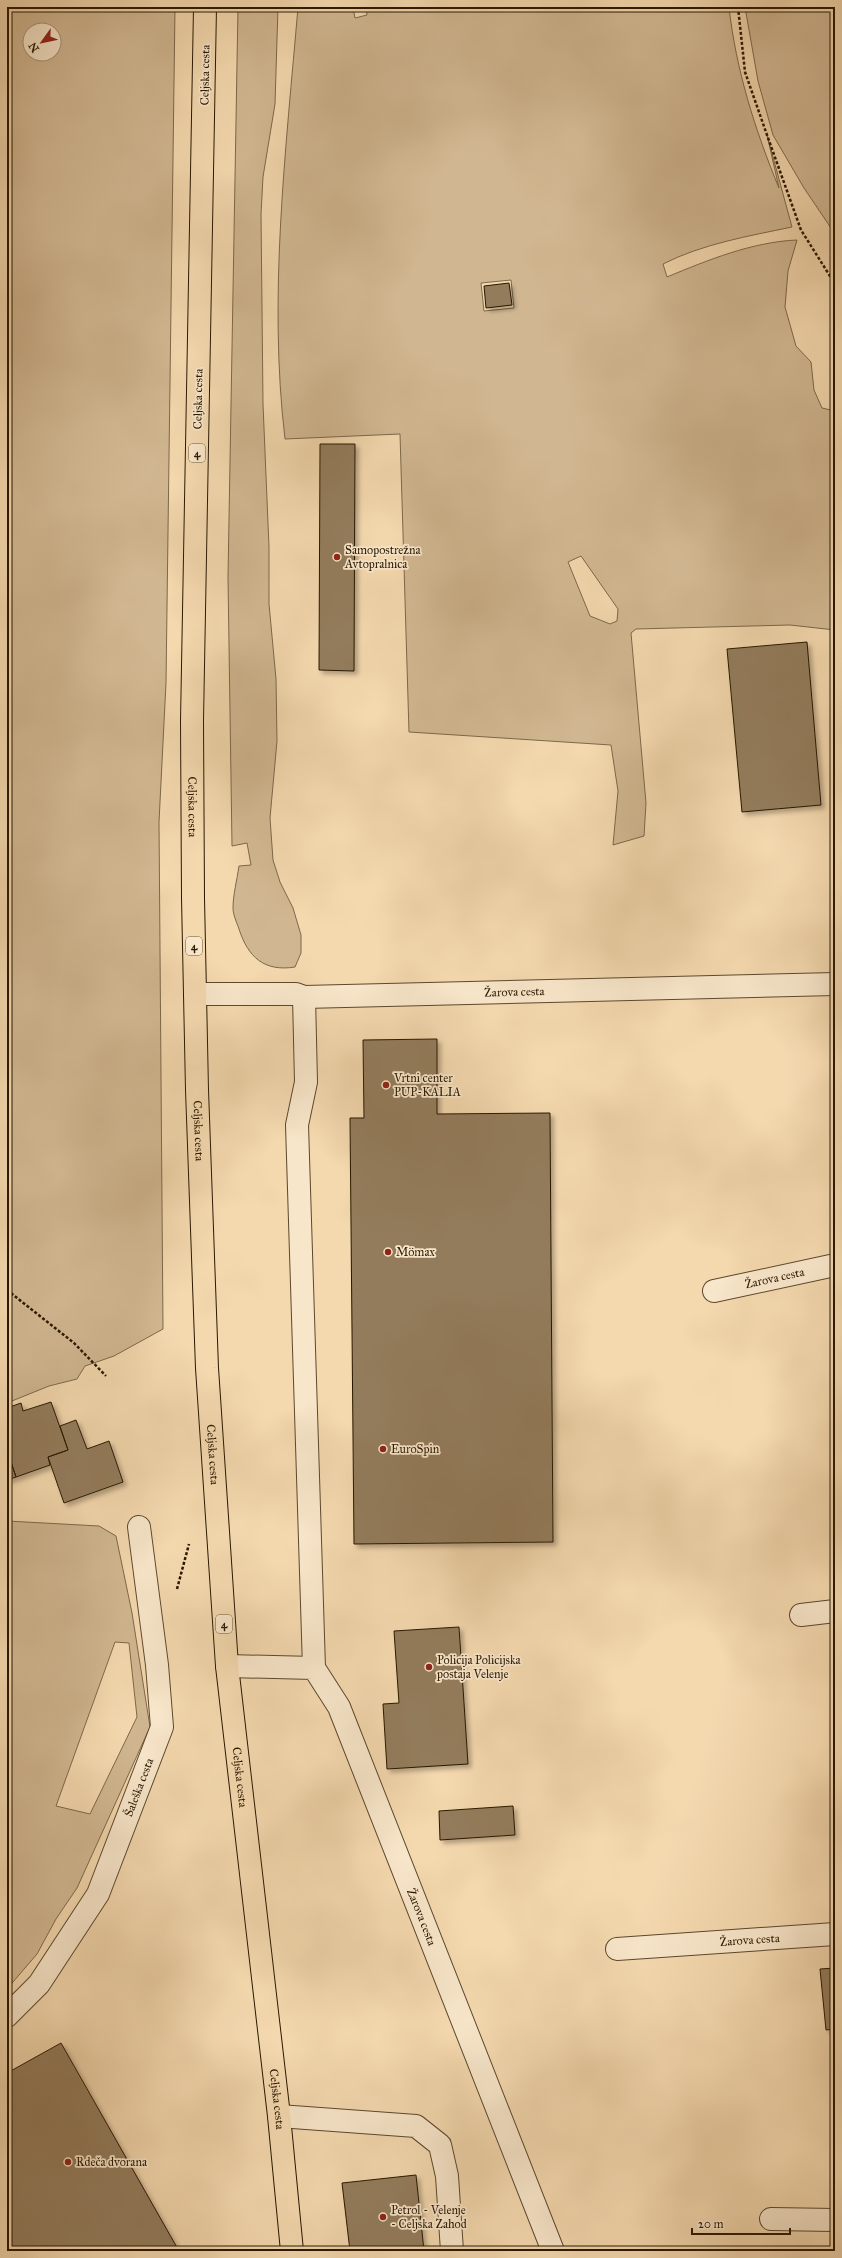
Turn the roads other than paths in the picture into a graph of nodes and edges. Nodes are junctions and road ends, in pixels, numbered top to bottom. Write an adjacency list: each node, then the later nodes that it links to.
1 (205, 7): 3 (main road, Celjska cesta / 4)
2 (835, 984): 4 (street, Žarova cesta)
3 (195, 994): 4 (street, Žarova cesta); 10 (main road, Celjska cesta / 4)
4 (304, 997): 11 (street)
5 (835, 1265): 6 (street, Žarova cesta)
6 (714, 1291)
7 (139, 1527): 14 (street, Šaleška cesta)
8 (835, 1612): 9 (street)
9 (801, 1615)
10 (227, 1666): 11 (street); 15 (main road, Celjska cesta / 4)
11 (314, 1668): 20 (street, Žarova cesta)
12 (835, 1934): 13 (street, Žarova cesta)
13 (617, 1949)
14 (7, 2016)
15 (279, 2116): 18 (main road, Celjska cesta / 4); 19 (street)
16 (771, 2219): 17 (street)
17 (835, 2220)
18 (292, 2251)
19 (452, 2251)
20 (553, 2251)

